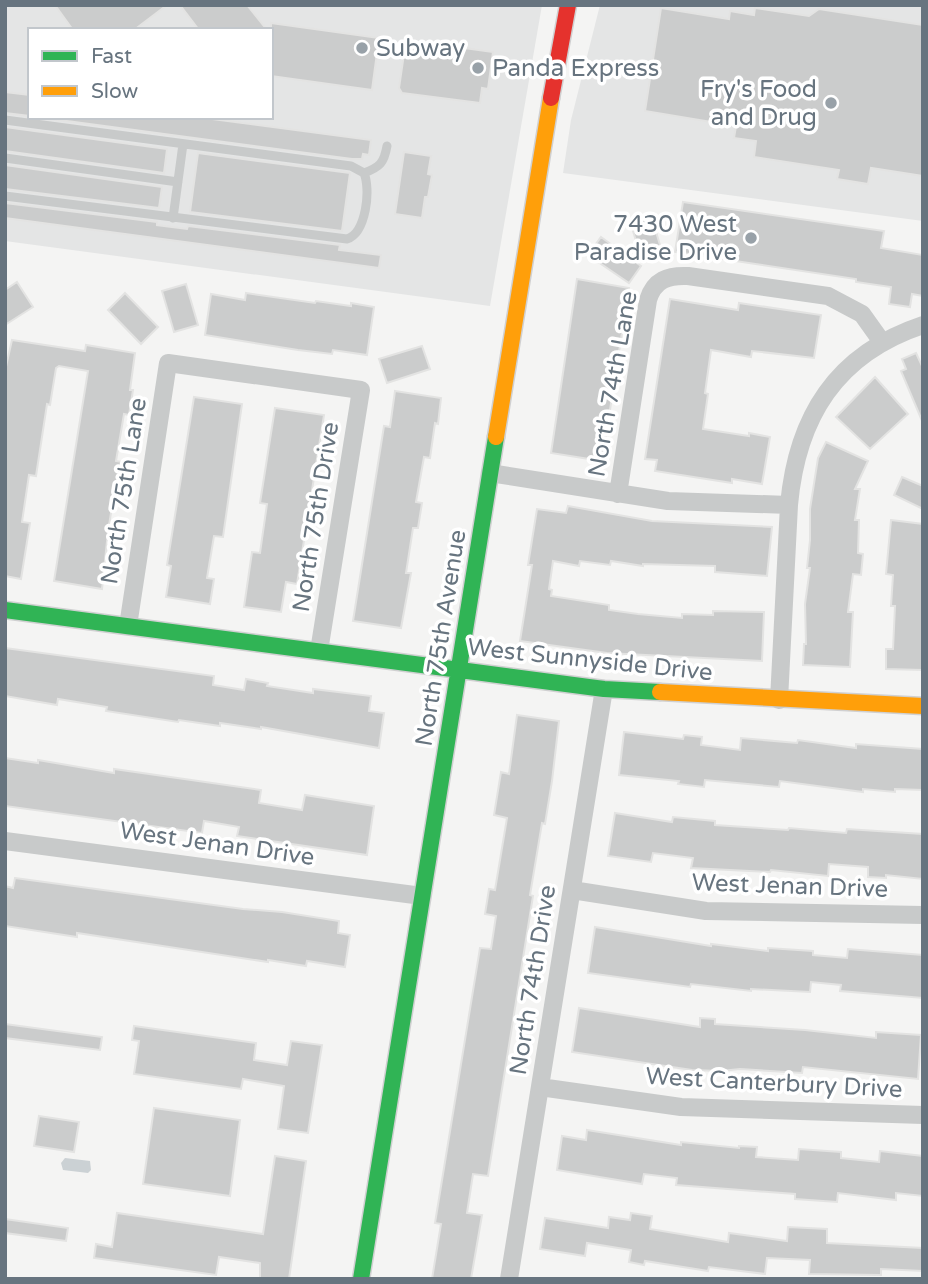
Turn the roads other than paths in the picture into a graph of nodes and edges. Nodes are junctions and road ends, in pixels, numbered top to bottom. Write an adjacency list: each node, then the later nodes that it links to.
1 (568, 5): 13 (main road, North 75th Avenue)
2 (5, 120): 3 (lane)
3 (183, 144): 6 (lane); 7 (lane)
4 (387, 146): 6 (lane)
5 (5, 158): 7 (lane)
6 (364, 173): 9 (lane)
7 (178, 182): 9 (lane)
8 (5, 196): 9 (lane)
9 (173, 218)
10 (923, 325): 11 (street)
11 (882, 342): 14 (street, North 74th Lane); 15 (street)
12 (168, 363): 17 (street, North 75th Lane); 18 (street, North 75th Drive)
13 (490, 473): 14 (street); 19 (main road, North 75th Avenue)
14 (618, 494): 15 (street)
15 (789, 505): 21 (street)
16 (5, 610): 17 (main road, West Sunnyside Drive)
17 (128, 626): 18 (main road, West Sunnyside Drive)
18 (319, 651): 19 (main road, West Sunnyside Drive)
19 (460, 670): 20 (main road, West Sunnyside Drive); 25 (main road, North 75th Avenue)
20 (604, 689): 21 (main road, West Sunnyside Drive); 24 (street, North 74th Drive)
21 (779, 700): 22 (main road, West Sunnyside Drive)
22 (923, 706)
23 (5, 841): 25 (street, West Jenan Drive)
24 (572, 890): 26 (street, West Jenan Drive); 27 (street, North 74th Drive)
25 (422, 896): 29 (main road, North 75th Avenue)
26 (923, 915)
27 (540, 1087): 28 (street, West Canterbury Drive); 30 (street, North 74th Drive)
28 (923, 1115)
29 (361, 1279)
30 (509, 1279)

